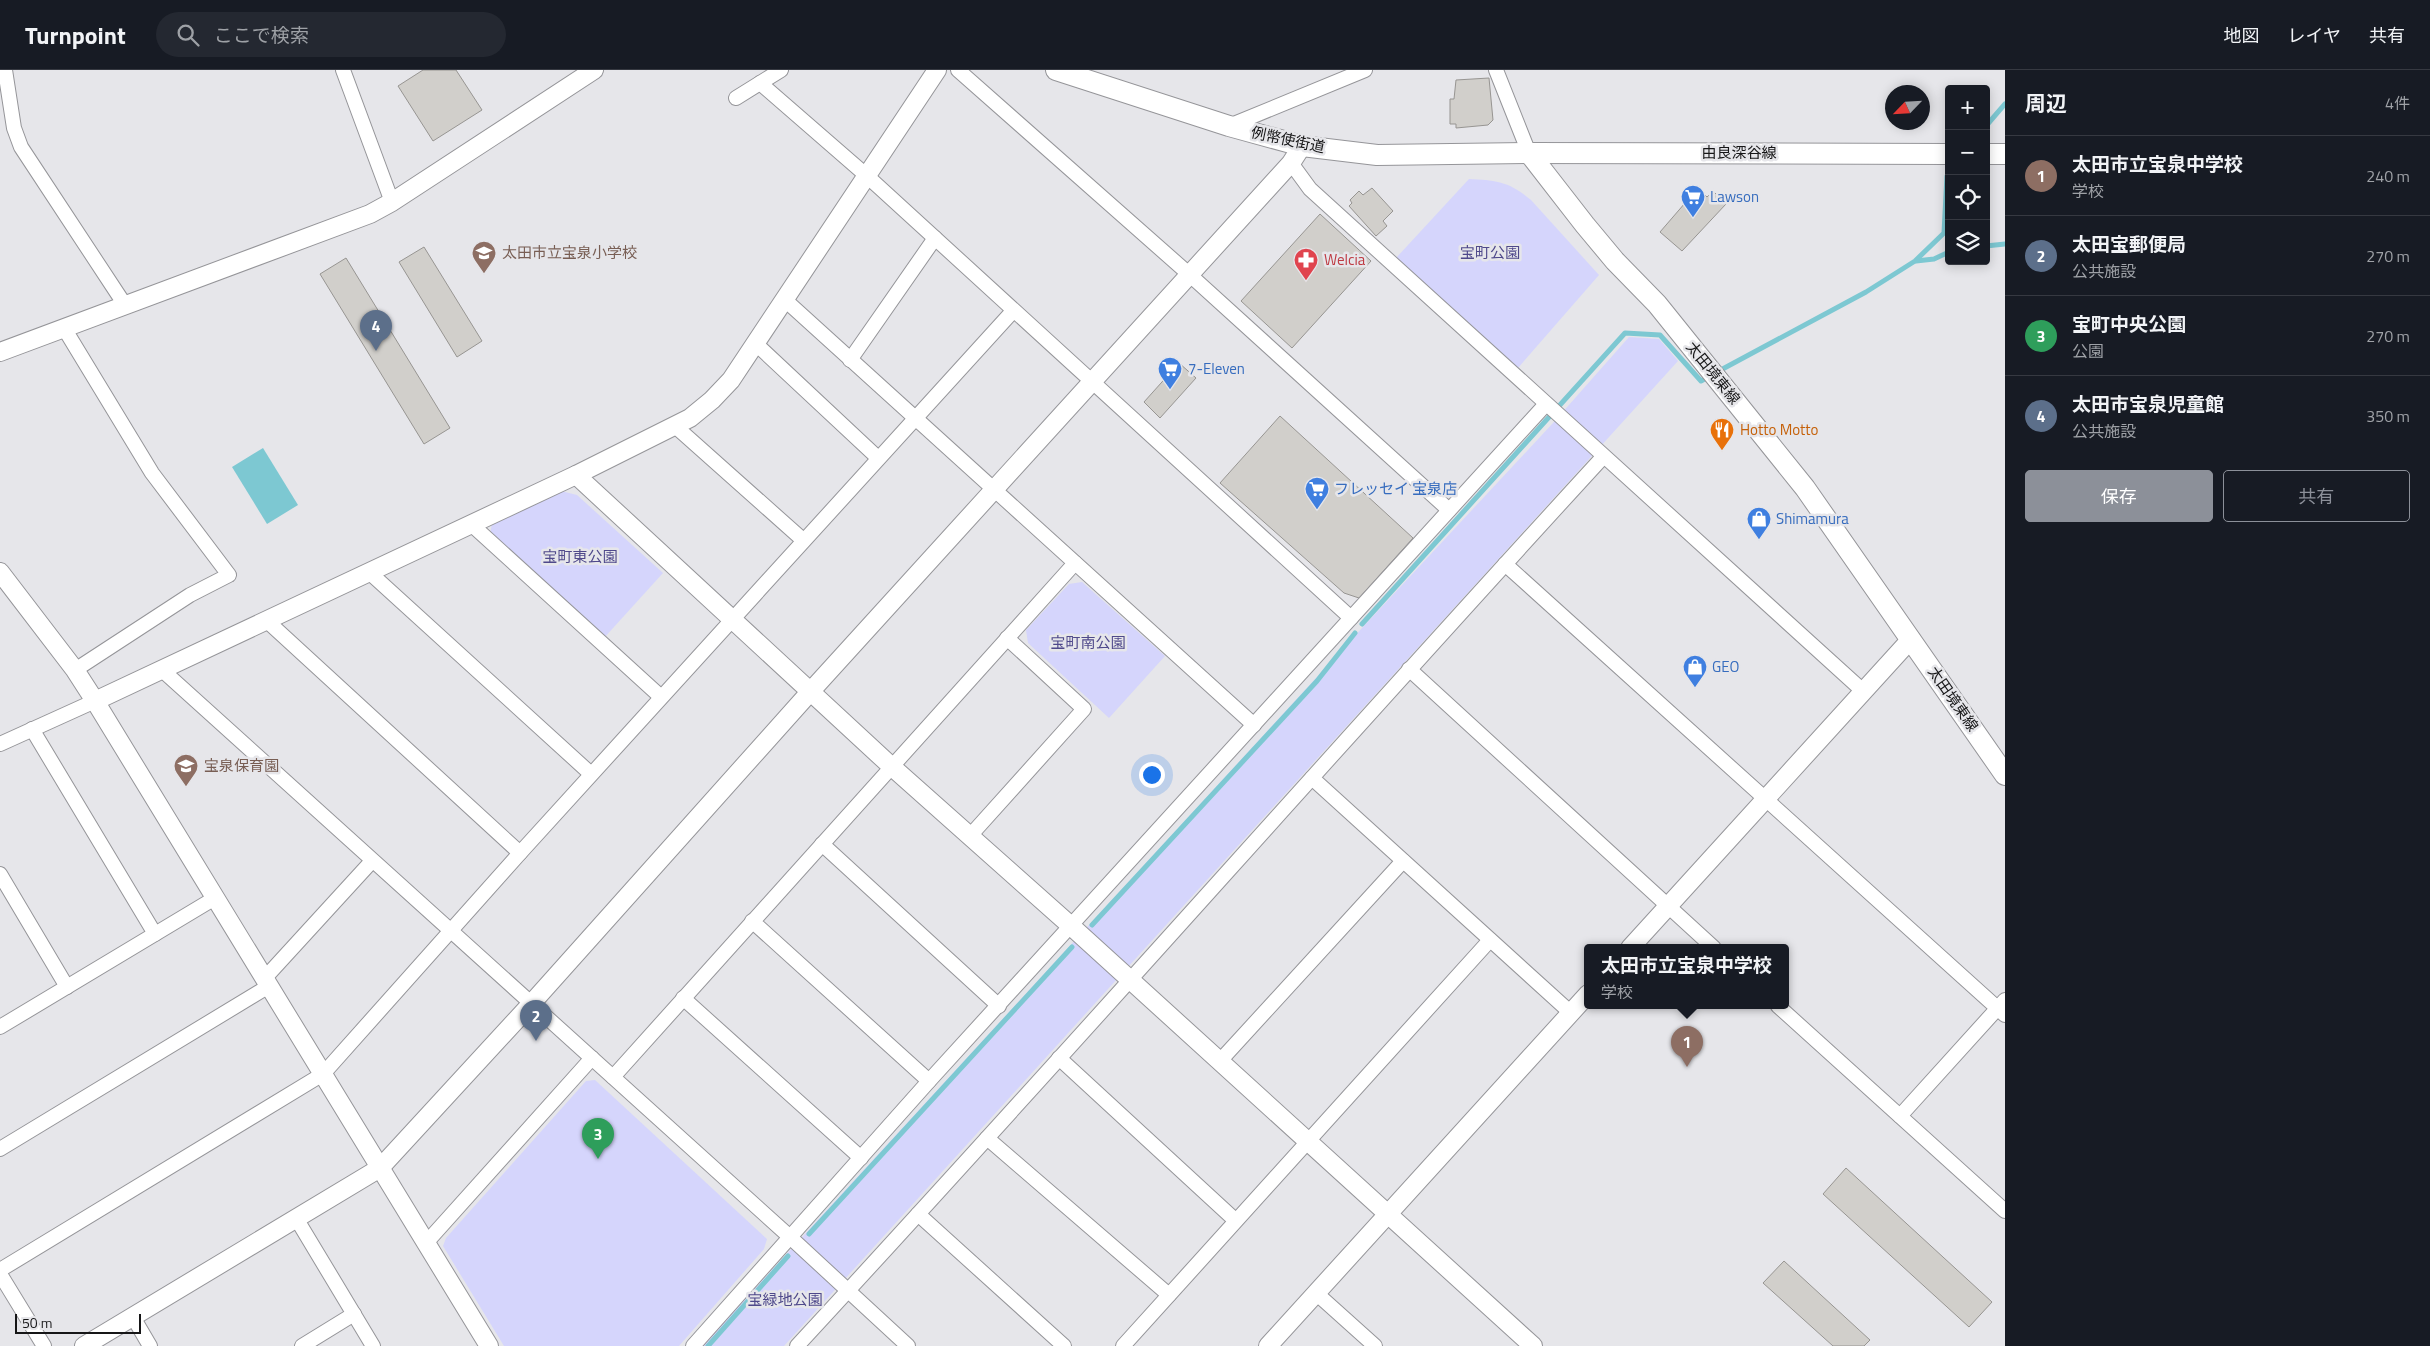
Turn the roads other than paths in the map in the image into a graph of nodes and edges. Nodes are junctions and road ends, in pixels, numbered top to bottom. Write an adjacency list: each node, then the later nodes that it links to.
1 (5, 70): 24 (street)
2 (343, 70): 20 (street)
3 (594, 70): 20 (street)
4 (781, 70): 10 (street)
5 (937, 70): 19 (street)
6 (958, 70): 22 (street)
7 (1056, 70): 12 (main road, 例幣使街道)
8 (1365, 70): 12 (street)
9 (1496, 70): 14 (street)
10 (760, 83): 11 (street); 19 (street)
11 (736, 98)
12 (1229, 126): 13 (main road, 例幣使街道)
13 (1302, 146): 14 (main road, 例幣使街道); 18 (street)
14 (1529, 153): 15 (main road, 由良深谷線); 49 (main road, 太田境東線)
15 (1945, 154)
16 (1990, 154): 17 (main road)
17 (2005, 154)
18 (1291, 163): 22 (street); 31 (street)
19 (867, 176): 21 (street); 23 (street)
20 (392, 202): 24 (street)
21 (935, 238): 25 (street); 29 (street)
22 (1190, 275): 30 (street); 38 (street)
23 (784, 299): 27 (street); 29 (street)
24 (125, 305): 26 (street)
25 (1013, 311): 30 (street); 32 (street)
26 (64, 328): 28 (street); 51 (street)
27 (755, 344): 33 (street); 35 (street)
28 (0, 352)
29 (850, 360): 32 (street)
30 (1093, 382): 37 (street); 45 (street)
31 (1546, 404): 34 (street); 38 (street)
32 (914, 418): 35 (street); 37 (street)
33 (675, 426): 36 (street); 40 (street)
34 (1603, 457): 42 (street); 53 (street)
35 (878, 458): 40 (street)
36 (576, 475): 39 (street); 47 (street)
37 (994, 490): 41 (street); 54 (street)
38 (1449, 510): 45 (street)
39 (471, 524): 44 (street); 55 (street)
40 (803, 540): 47 (street)
41 (1074, 563): 48 (street); 57 (street)
42 (1505, 564): 52 (street); 64 (street)
43 (0, 572): 51 (street)
44 (369, 572): 46 (street); 61 (street)
45 (1351, 618): 57 (street)
46 (266, 620): 50 (street); 67 (street)
47 (731, 620): 54 (street); 55 (street)
48 (1007, 638): 60 (street); 65 (street)
49 (1911, 639): 53 (street); 62 (main road, 太田境東線)
50 (161, 669): 56 (street); 68 (street)
51 (75, 670): 56 (street)
52 (1409, 670): 63 (street); 72 (street)
53 (1863, 691): 64 (street)
54 (810, 692): 60 (street); 85 (street)
55 (661, 697): 61 (street)
56 (95, 701): 58 (street); 71 (street)
57 (1254, 726): 74 (street)
58 (32, 729): 59 (street); 76 (street)
59 (0, 744)
60 (891, 766): 65 (street); 66 (street)
61 (591, 774): 67 (street)
62 (2005, 775)
63 (1312, 778): 69 (street); 80 (street)
64 (1766, 798): 72 (street); 87 (street)
65 (969, 837): 74 (street)
66 (822, 844): 73 (street); 86 (street)
67 (520, 853): 75 (street)
68 (372, 861): 75 (street); 81 (street)
69 (1403, 861): 77 (street); 93 (street)
70 (0, 874): 82 (street)
71 (215, 898): 76 (street); 81 (street)
72 (1668, 907): 78 (street); 79 (street)
73 (752, 921): 83 (street); 96 (street)
74 (1071, 926): 80 (street); 86 (street)
75 (449, 931): 85 (street); 94 (street)
76 (155, 934): 82 (street)
77 (1490, 940): 89 (street); 99 (street)
78 (1634, 944)
79 (1710, 944)
80 (1131, 981): 92 (street); 93 (street)
81 (267, 982): 94 (street); 100 (street)
82 (67, 987): 90 (street)
83 (684, 998): 95 (street); 101 (street)
84 (1584, 998): 89 (street)
85 (531, 1004): 91 (street); 102 (street)
86 (999, 1006): 96 (street)
87 (2002, 1008): 97 (street)
88 (1781, 1009): 97 (street)
89 (1571, 1013): 105 (street)
90 (0, 1027)
91 (592, 1058): 95 (street); 109 (street)
92 (1059, 1058): 98 (street); 107 (street)
93 (1220, 1062): 99 (street)
94 (323, 1074): 102 (street); 110 (street)
95 (613, 1077): 108 (street)
96 (929, 1081): 101 (street)
97 (1900, 1116): 103 (street)
98 (986, 1138): 104 (street); 114 (street)
99 (1308, 1142): 105 (street); 107 (street)
100 (0, 1149)
101 (861, 1158): 108 (street)
102 (380, 1168): 106 (street); 109 (street)
103 (2005, 1211)
104 (918, 1214): 112 (street); 126 (street)
105 (1388, 1214): 113 (street); 130 (street)
106 (296, 1218): 115 (street); 116 (street)
107 (1235, 1220): 114 (street)
108 (790, 1237): 112 (street); 123 (street)
109 (426, 1243): 122 (street)
110 (0, 1270)
111 (0, 1274): 117 (street)
112 (847, 1292): 124 (street); 125 (street)
113 (1316, 1293): 128 (street); 129 (street)
114 (1169, 1295): 127 (street)
115 (354, 1314): 120 (street); 121 (street)
116 (132, 1317): 118 (street); 119 (street)
117 (44, 1346)
118 (84, 1346)
119 (150, 1346)
120 (302, 1346)
121 (373, 1346)
122 (489, 1346)
123 (692, 1346)
124 (797, 1346)
125 (908, 1346)
126 (1064, 1346)
127 (1123, 1346)
128 (1268, 1346)
129 (1375, 1346)
130 (1533, 1346)

